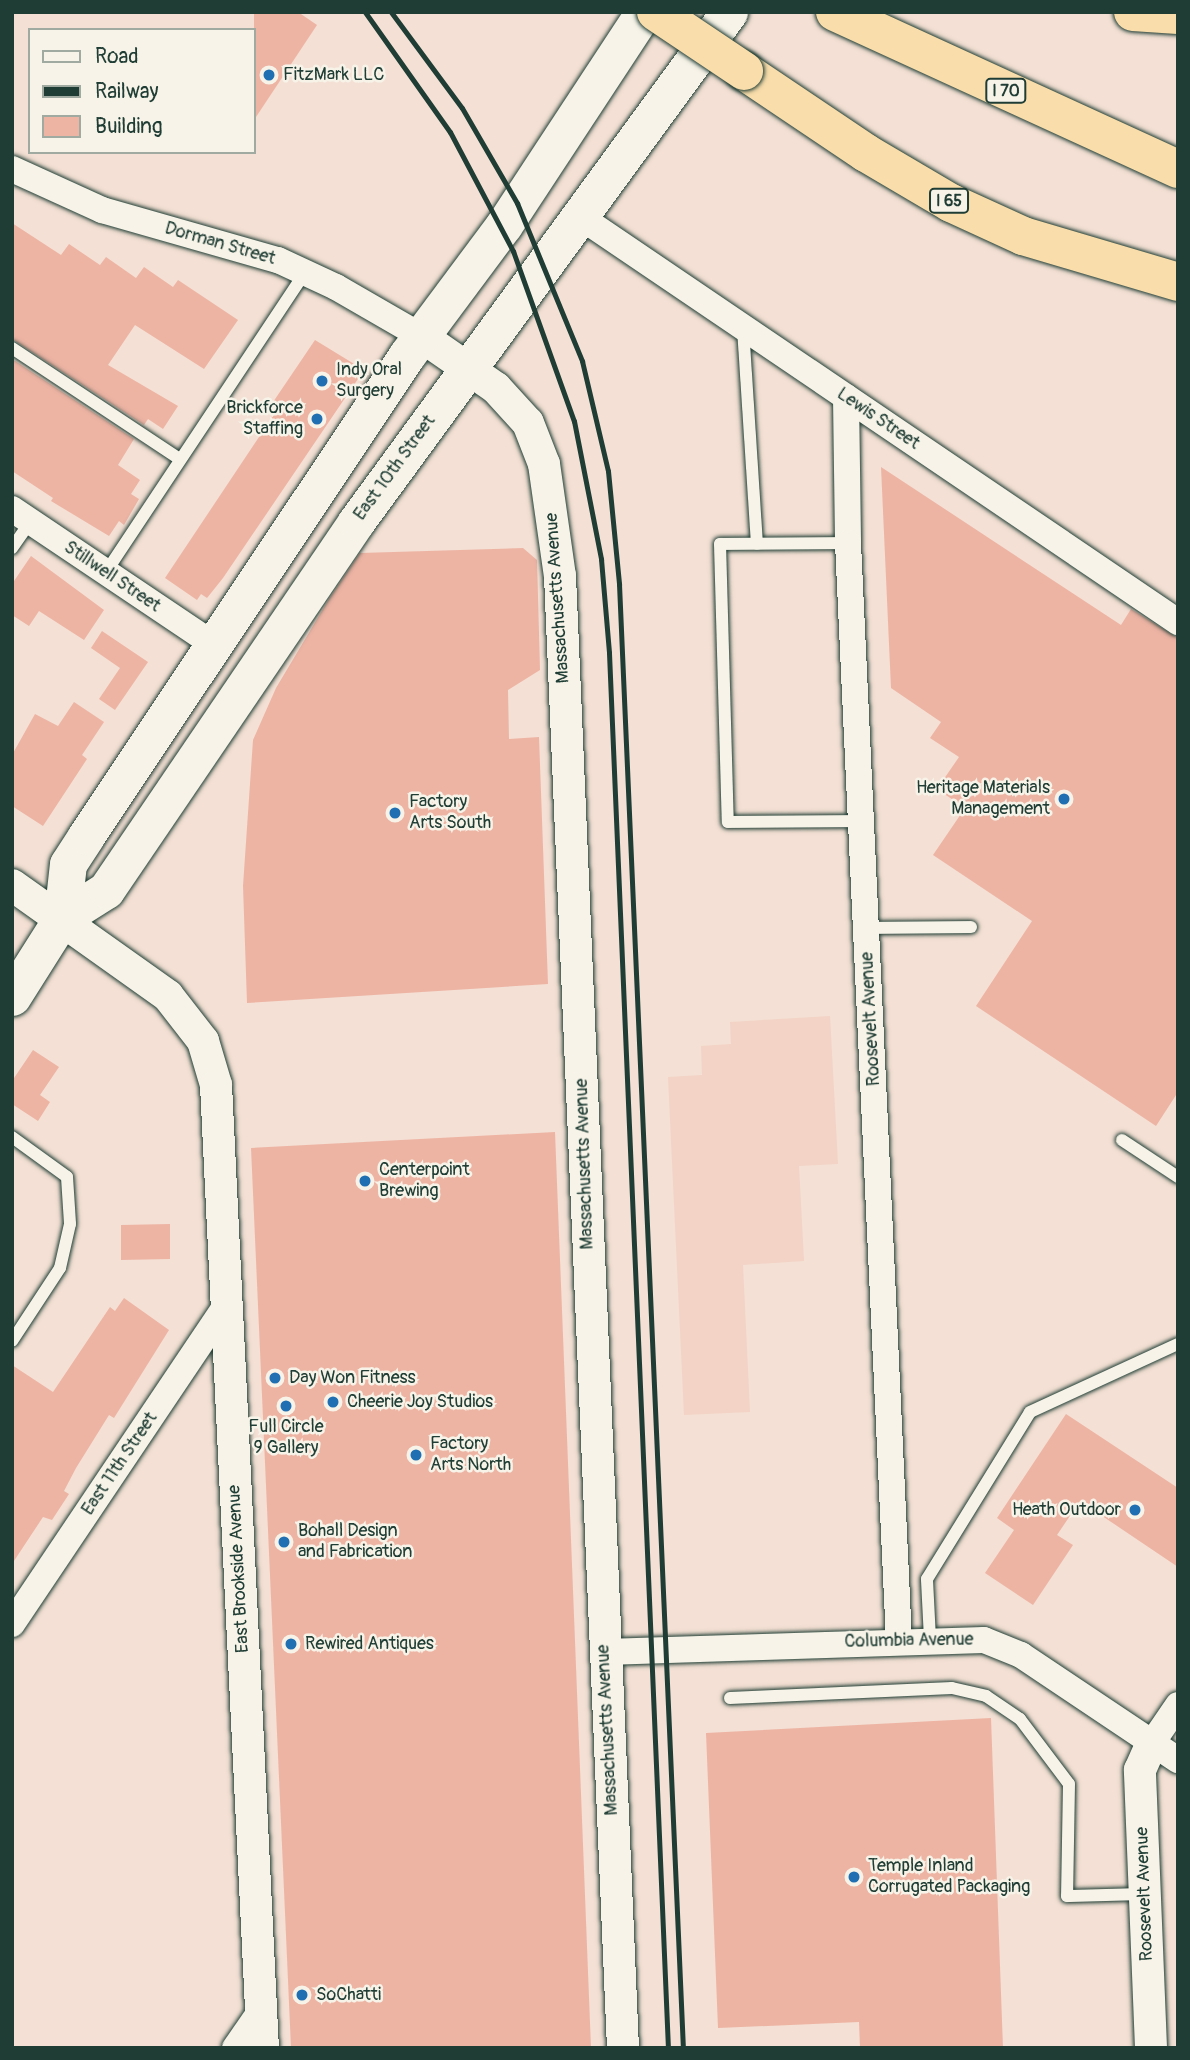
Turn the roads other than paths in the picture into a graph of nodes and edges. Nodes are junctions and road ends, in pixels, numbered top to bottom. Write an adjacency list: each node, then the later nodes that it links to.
1 (644, 12): 13 (main road, East 10th Street)
2 (656, 12): 11 (highway, I 65, bridge)
3 (729, 12): 9 (main road, East 10th Street)
4 (835, 12): 8 (highway, I 70)
5 (1133, 12): 6 (highway)
6 (1178, 15)
7 (12, 169): 10 (street, Dorman Street)
8 (1178, 169)
9 (579, 216): 12 (street, Lewis Street); 15 (main road, East 10th Street)
10 (305, 272): 13 (street, Dorman Street); 17 (lane)
11 (1178, 282)
12 (743, 327): 16 (street, Lewis Street); 19 (lane)
13 (421, 336): 15 (street, Massachusetts Avenue); 24 (main road, East 10th Street)
14 (12, 348): 17 (lane)
15 (468, 368): 27 (main road, East 10th Street); 40 (street, Massachusetts Avenue)
16 (846, 397): 20 (street, Roosevelt Avenue); 23 (street, Lewis Street)
17 (180, 459): 22 (lane)
18 (21, 515): 21 (lane); 22 (street, Stillwell Street)
19 (757, 544): 20 (lane); 25 (lane)
20 (848, 544): 25 (street, Roosevelt Avenue)
21 (12, 548)
22 (106, 572): 24 (street, Stillwell Street)
23 (1178, 622)
24 (212, 644): 27 (main road, East 10th Street)
25 (861, 821): 29 (street, Roosevelt Avenue)
26 (12, 886): 27 (street, East Brookside Avenue)
27 (62, 918): 30 (main road, East 10th Street); 34 (street, East Brookside Avenue)
28 (971, 927): 29 (lane)
29 (866, 928): 39 (street, Roosevelt Avenue)
30 (12, 997)
31 (12, 1137): 35 (lane)
32 (1122, 1140): 33 (lane)
33 (1178, 1177)
34 (227, 1304): 37 (street, East 11th Street); 45 (street, East Brookside Avenue)
35 (12, 1341)
36 (1178, 1344): 38 (lane)
37 (12, 1623)
38 (930, 1639): 39 (street, Columbia Avenue); 43 (street, Columbia Avenue)
39 (899, 1640): 40 (street, Columbia Avenue)
40 (605, 1652): 48 (street, Massachusetts Avenue)
41 (730, 1698): 44 (lane)
42 (1178, 1705): 43 (street)
43 (1165, 1752): 44 (street, Roosevelt Avenue)
44 (1145, 1894): 49 (street, Roosevelt Avenue)
45 (262, 2010): 46 (street); 47 (street, East Brookside Avenue)
46 (235, 2048)
47 (263, 2048)
48 (623, 2048)
49 (1151, 2048)

